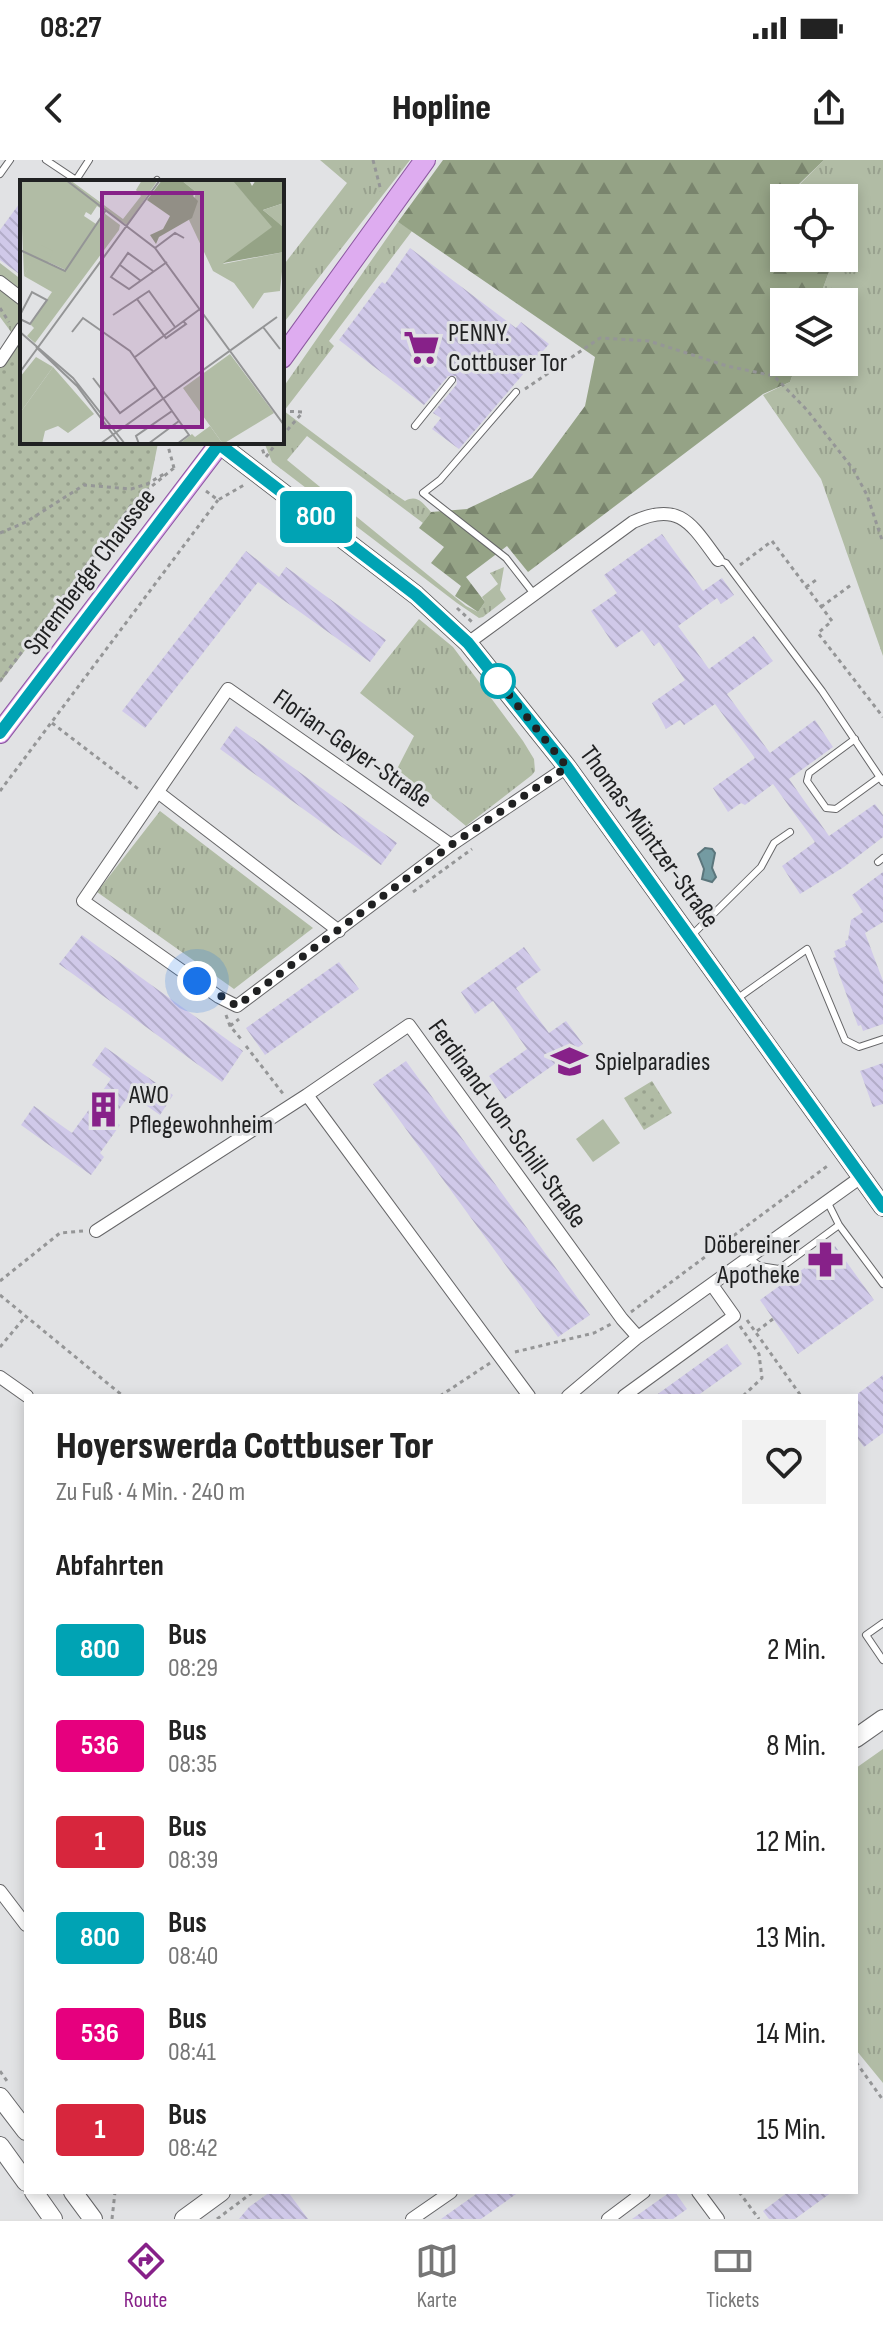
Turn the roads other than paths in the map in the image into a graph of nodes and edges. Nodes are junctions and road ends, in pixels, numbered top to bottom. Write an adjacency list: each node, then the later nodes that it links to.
1 (10, 160): 5 (lane)
2 (46, 160): 6 (lane)
3 (89, 160): 7 (lane)
4 (425, 160): 11 (main road)
5 (0, 174)
6 (76, 180)
7 (78, 180)
8 (0, 282): 9 (street)
9 (20, 297)
10 (20, 331): 12 (street)
11 (284, 355)
12 (0, 361)
13 (452, 380): 15 (lane)
14 (516, 392): 19 (lane)
15 (415, 426)
16 (218, 444): 21 (main road, Spremberger Chaussee)
17 (221, 444): 20 (street, Thomas-Müntzer-Straße)
18 (718, 560): 19 (street); 22 (lane)
19 (534, 594): 20 (street)
20 (468, 643): 23 (street, Thomas-Müntzer-Straße)
21 (0, 733)
22 (855, 739): 24 (lane); 24 (lane)
23 (567, 767): 27 (street); 29 (street, Thomas-Müntzer-Straße)
24 (882, 780)
25 (156, 797): 27 (street, Florian-Geyer-Straße); 28 (street); 28 (street)
26 (790, 832): 29 (lane)
27 (451, 845): 28 (street)
28 (339, 931)
29 (690, 938): 30 (street, Thomas-Müntzer-Straße)
30 (735, 1000): 31 (lane); 33 (street, Thomas-Müntzer-Straße)
31 (883, 1039)
32 (307, 1095): 37 (street); 41 (street, Ferdinand-von-Schill-Straße); 44 (street)
33 (861, 1177): 34 (street); 35 (street, Thomas-Müntzer-Straße)
34 (827, 1201): 36 (lane); 38 (street)
35 (883, 1207)
36 (839, 1225): 38 (lane); 39 (lane)
37 (96, 1231)
38 (748, 1258): 40 (street)
39 (883, 1284)
40 (712, 1285): 41 (street); 46 (street)
41 (638, 1337): 45 (street)
42 (0, 1377): 43 (street)
43 (24, 1394)
44 (527, 1394)
45 (570, 1394)
46 (627, 1394)
47 (883, 1623): 48 (lane)
48 (883, 1660)
49 (883, 1719): 50 (street)
50 (858, 1737)
51 (0, 1891): 52 (street)
52 (24, 1922)
53 (0, 2097): 54 (street)
54 (24, 2128)
55 (0, 2146): 56 (street)
56 (24, 2179)
57 (35, 2194): 63 (street)
58 (74, 2194): 64 (street)
59 (218, 2194): 65 (street)
60 (448, 2194): 66 (street)
61 (641, 2194): 67 (street)
62 (699, 2194): 68 (street)
63 (53, 2219)
64 (93, 2219)
65 (184, 2219)
66 (412, 2219)
67 (608, 2219)
68 (718, 2219)

